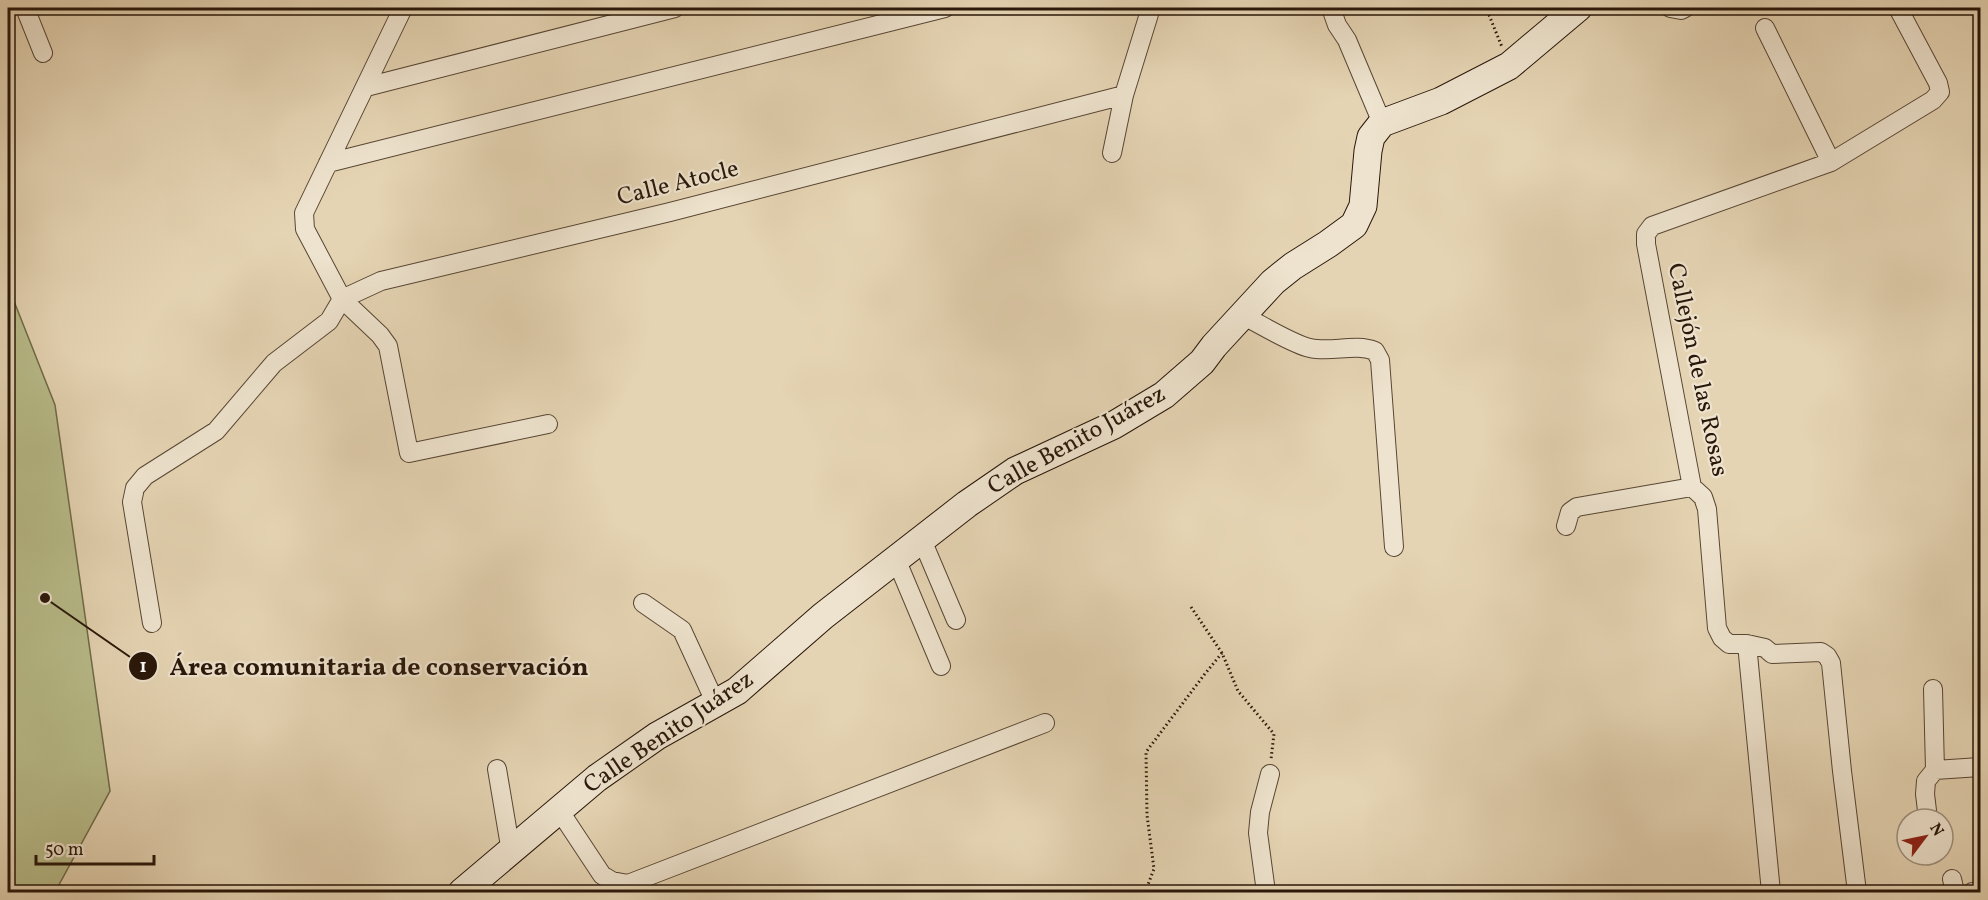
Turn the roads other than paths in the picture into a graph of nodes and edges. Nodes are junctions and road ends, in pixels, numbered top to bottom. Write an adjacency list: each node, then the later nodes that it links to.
1 (24, 8): 12 (street)
2 (403, 8): 13 (street)
3 (675, 8): 13 (street)
4 (945, 8): 18 (street)
5 (1331, 8): 15 (street)
6 (1578, 8): 15 (street)
7 (1670, 8): 8 (street)
8 (1684, 8)
9 (1898, 8): 17 (street)
10 (1149, 14): 14 (street)
11 (1765, 28): 17 (street)
12 (43, 53)
13 (366, 87): 18 (street)
14 (1124, 95): 16 (street); 19 (street, Calle Atocle)
15 (1382, 123): 20 (street, Calle Benito Juárez)
16 (1112, 153)
17 (1831, 162): 22 (street, Callejón de las Rosas)
18 (328, 163): 19 (street)
19 (342, 299): 21 (street); 29 (street)
20 (1242, 315): 24 (street, Calle Benito Juárez); 25 (street)
21 (548, 424)
22 (1692, 487): 23 (street); 30 (street, Callejón de las Rosas)
23 (1566, 526)
24 (922, 540): 26 (street, Calle Benito Juárez); 28 (street)
25 (1394, 547)
26 (896, 559): 31 (street); 33 (street, Calle Benito Juárez)
27 (643, 603): 33 (street)
28 (956, 620)
29 (152, 623)
30 (1747, 644): 44 (street); 45 (street, Callejón de las Rosas)
31 (941, 666)
32 (1933, 689): 37 (street)
33 (716, 704): 40 (street, Calle Benito Juárez)
34 (1045, 723): 40 (street)
35 (1980, 767): 37 (street)
36 (497, 769): 41 (street)
37 (1935, 770): 39 (street)
38 (1270, 774): 43 (street)
39 (1926, 807)
40 (559, 810): 41 (street, Calle Benito Juárez)
41 (511, 852): 42 (street, Calle Benito Juárez)
42 (469, 890)
43 (1266, 892)
44 (1771, 892)
45 (1857, 892)
46 (1972, 892): 47 (street)
47 (1980, 892)

